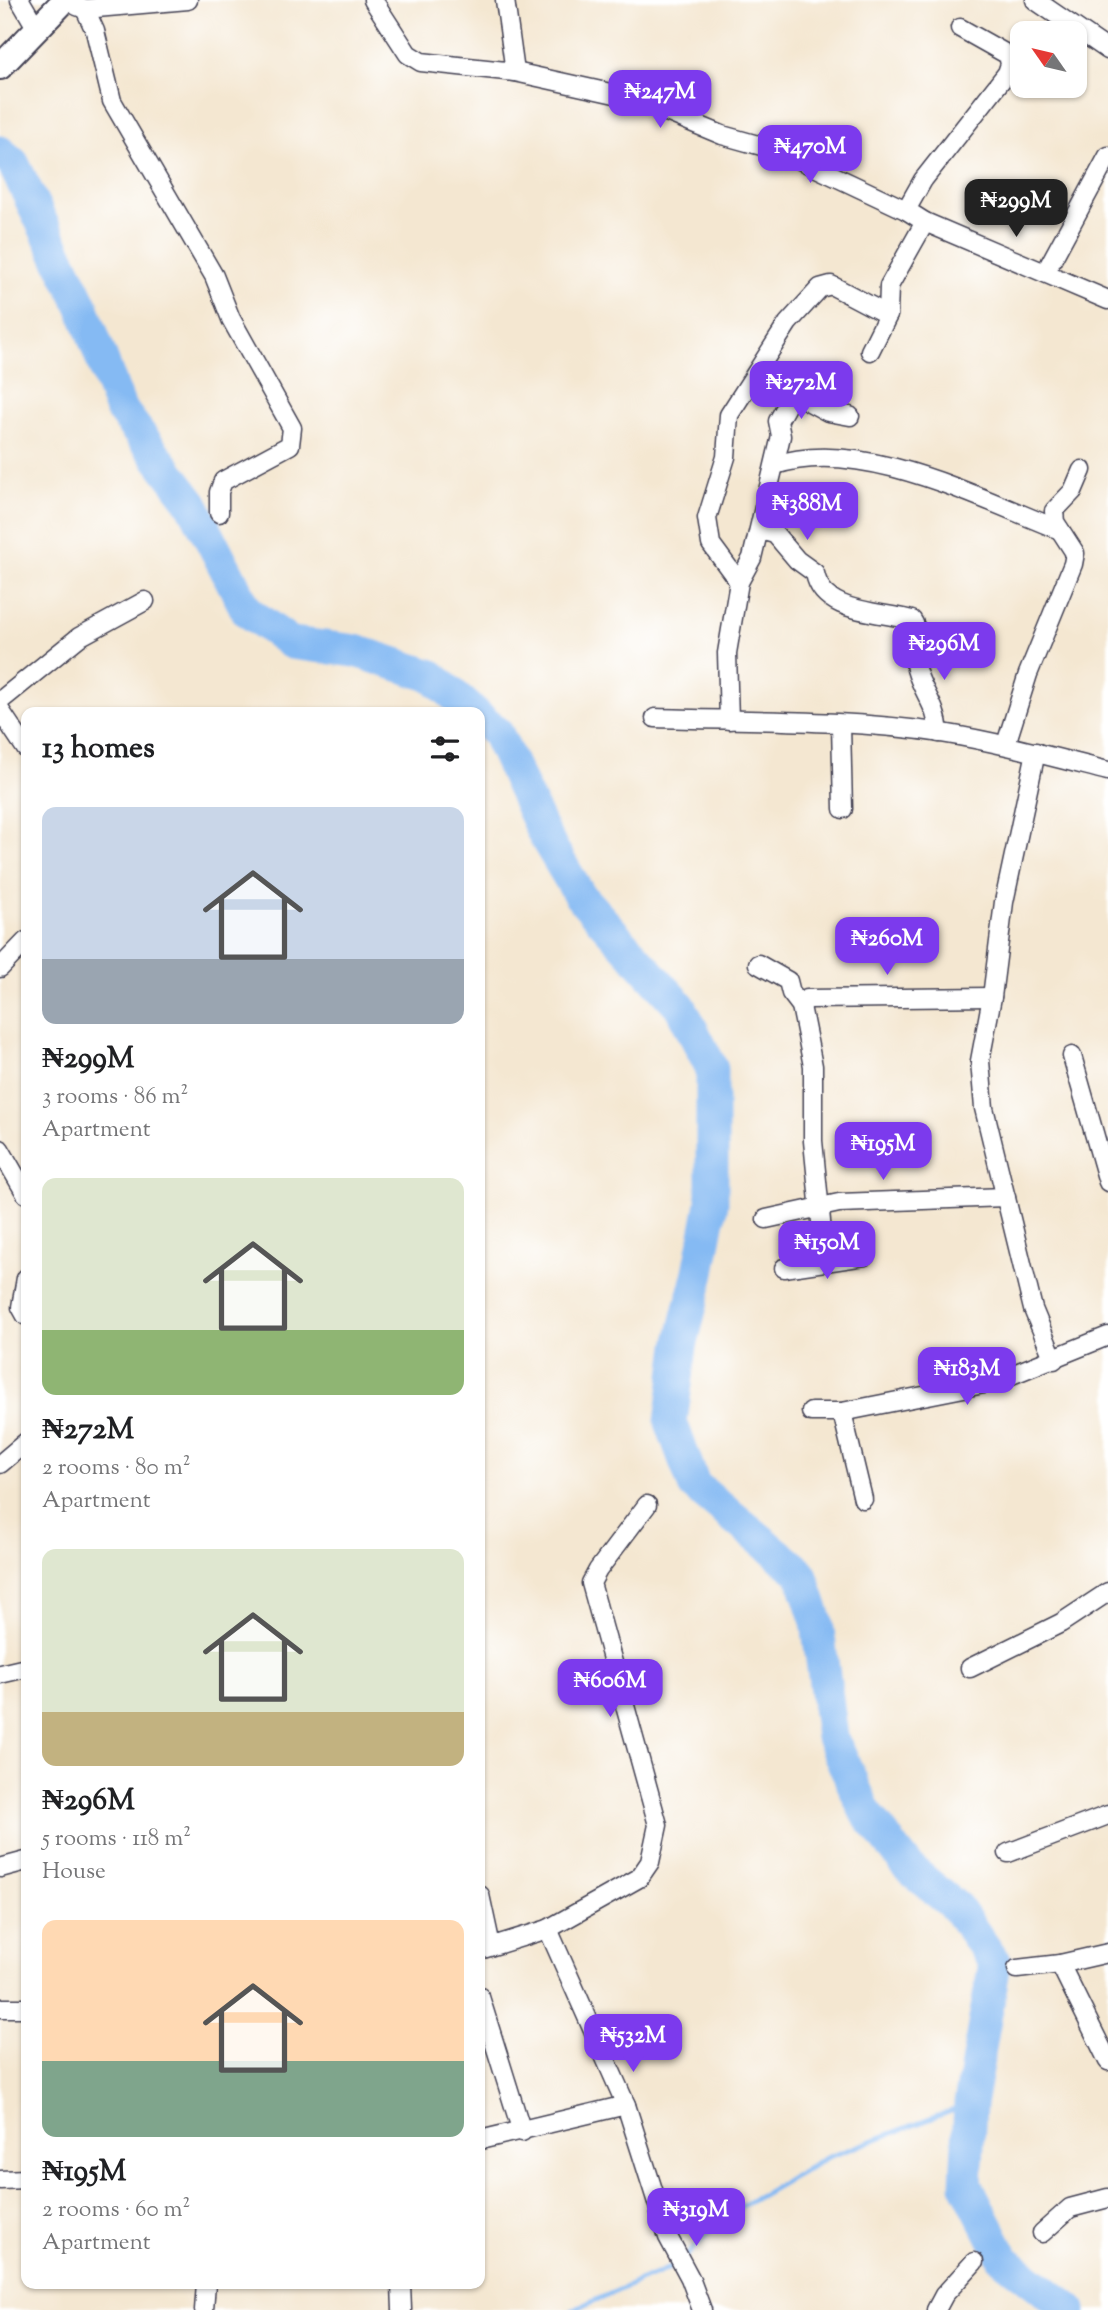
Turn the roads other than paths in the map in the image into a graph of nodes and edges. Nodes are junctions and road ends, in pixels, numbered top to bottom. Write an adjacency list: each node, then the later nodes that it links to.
1 (20, 0): 8 (street)
2 (188, 0): 6 (street)
3 (373, 0): 11 (street)
4 (505, 0): 11 (street)
5 (1035, 0): 9 (street)
6 (72, 3): 8 (street); 22 (street)
7 (960, 28): 13 (street)
8 (37, 29): 10 (street)
9 (1108, 50)
10 (0, 67)
11 (515, 72): 13 (street)
12 (1108, 156): 15 (street)
13 (906, 210): 14 (street)
14 (925, 222): 15 (street); 17 (street)
15 (1046, 271): 16 (street)
16 (1108, 300)
17 (888, 315): 18 (street); 25 (street)
18 (870, 351)
19 (850, 416): 20 (street)
20 (775, 465): 23 (street); 24 (street)
21 (1082, 470): 24 (street)
22 (219, 513)
23 (760, 530): 25 (street); 32 (street)
24 (1060, 530): 34 (street)
25 (739, 582): 30 (street)
26 (145, 601): 27 (street)
27 (0, 701)
28 (0, 710): 33 (street)
29 (654, 718): 30 (street)
30 (729, 720): 31 (street)
31 (841, 725): 32 (street); 37 (street)
32 (939, 733): 34 (street)
33 (21, 742)
34 (1006, 744): 35 (street)
35 (1035, 752): 36 (street); 41 (street)
36 (1108, 771)
37 (843, 809)
38 (21, 947): 40 (street)
39 (758, 964): 42 (street)
40 (0, 968)
41 (992, 997): 42 (street); 47 (street)
42 (801, 1006): 48 (street)
43 (1072, 1056): 45 (street)
44 (0, 1149): 46 (street)
45 (1108, 1182)
46 (21, 1185)
47 (1006, 1197): 48 (street); 54 (street)
48 (819, 1207): 49 (street); 51 (street)
49 (766, 1219)
50 (865, 1256): 51 (street)
51 (825, 1262): 52 (street)
52 (784, 1269)
53 (1108, 1336): 54 (street)
54 (1054, 1360): 56 (street)
55 (811, 1412): 56 (street)
56 (842, 1412): 59 (street)
57 (21, 1445): 58 (street)
58 (0, 1464)
59 (863, 1499)
60 (647, 1505): 69 (street)
61 (1108, 1592): 62 (street)
62 (970, 1668)
63 (21, 1669): 64 (street)
64 (0, 1674)
65 (1108, 1815): 66 (street)
66 (1008, 1853)
67 (21, 1862): 68 (street)
68 (0, 1868)
69 (548, 1929): 70 (street); 78 (street)
70 (485, 1948)
71 (1108, 1953): 72 (street)
72 (1060, 1964): 73 (street); 77 (street)
73 (1017, 1969)
74 (0, 2008): 75 (street)
75 (21, 2008)
76 (485, 2013): 79 (street)
77 (1108, 2061)
78 (626, 2105): 79 (street); 90 (street)
79 (523, 2132): 80 (street)
80 (485, 2139)
81 (21, 2179): 82 (street)
82 (0, 2180)
83 (1108, 2198): 84 (street)
84 (1042, 2233)
85 (974, 2262): 91 (street)
86 (206, 2289): 88 (street)
87 (401, 2289): 89 (street)
88 (204, 2310)
89 (402, 2310)
90 (702, 2310)
91 (936, 2310)

